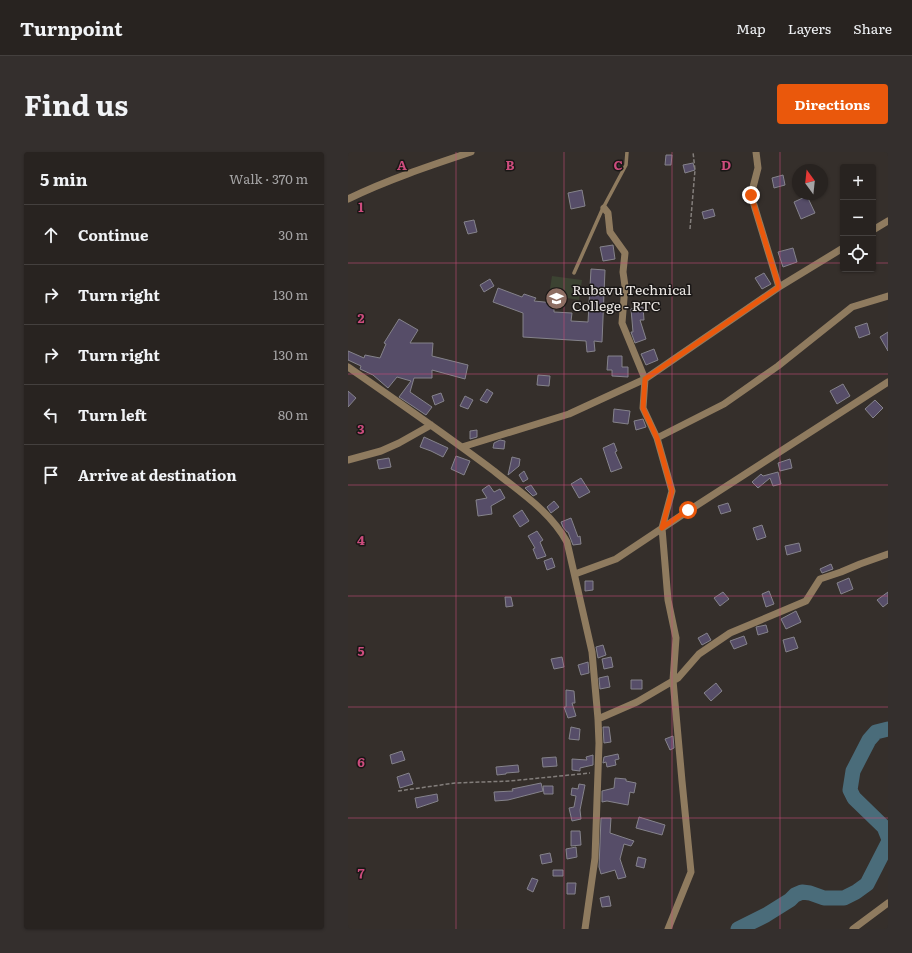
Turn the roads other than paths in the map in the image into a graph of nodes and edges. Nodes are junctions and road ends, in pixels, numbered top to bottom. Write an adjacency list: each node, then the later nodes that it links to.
1 (471, 152): 4 (street)
2 (627, 152): 5 (lane)
3 (756, 152): 10 (street)
4 (348, 199)
5 (604, 208): 9 (lane); 13 (street)
6 (888, 221): 7 (street)
7 (876, 228)
8 (840, 250): 10 (street)
9 (574, 273)
10 (779, 287): 13 (street)
11 (888, 296): 16 (street)
12 (348, 367): 15 (street)
13 (645, 379): 16 (street); 17 (street)
14 (888, 382): 19 (street)
15 (431, 425): 17 (street); 18 (street)
16 (657, 438): 19 (street)
17 (462, 447): 21 (street)
18 (348, 460)
19 (662, 528): 21 (street); 22 (street)
20 (888, 554): 22 (street)
21 (575, 574): 23 (street)
22 (674, 680): 23 (street); 26 (street)
23 (598, 719): 25 (street)
24 (888, 902): 27 (street)
25 (585, 929)
26 (668, 929)
27 (853, 929)

